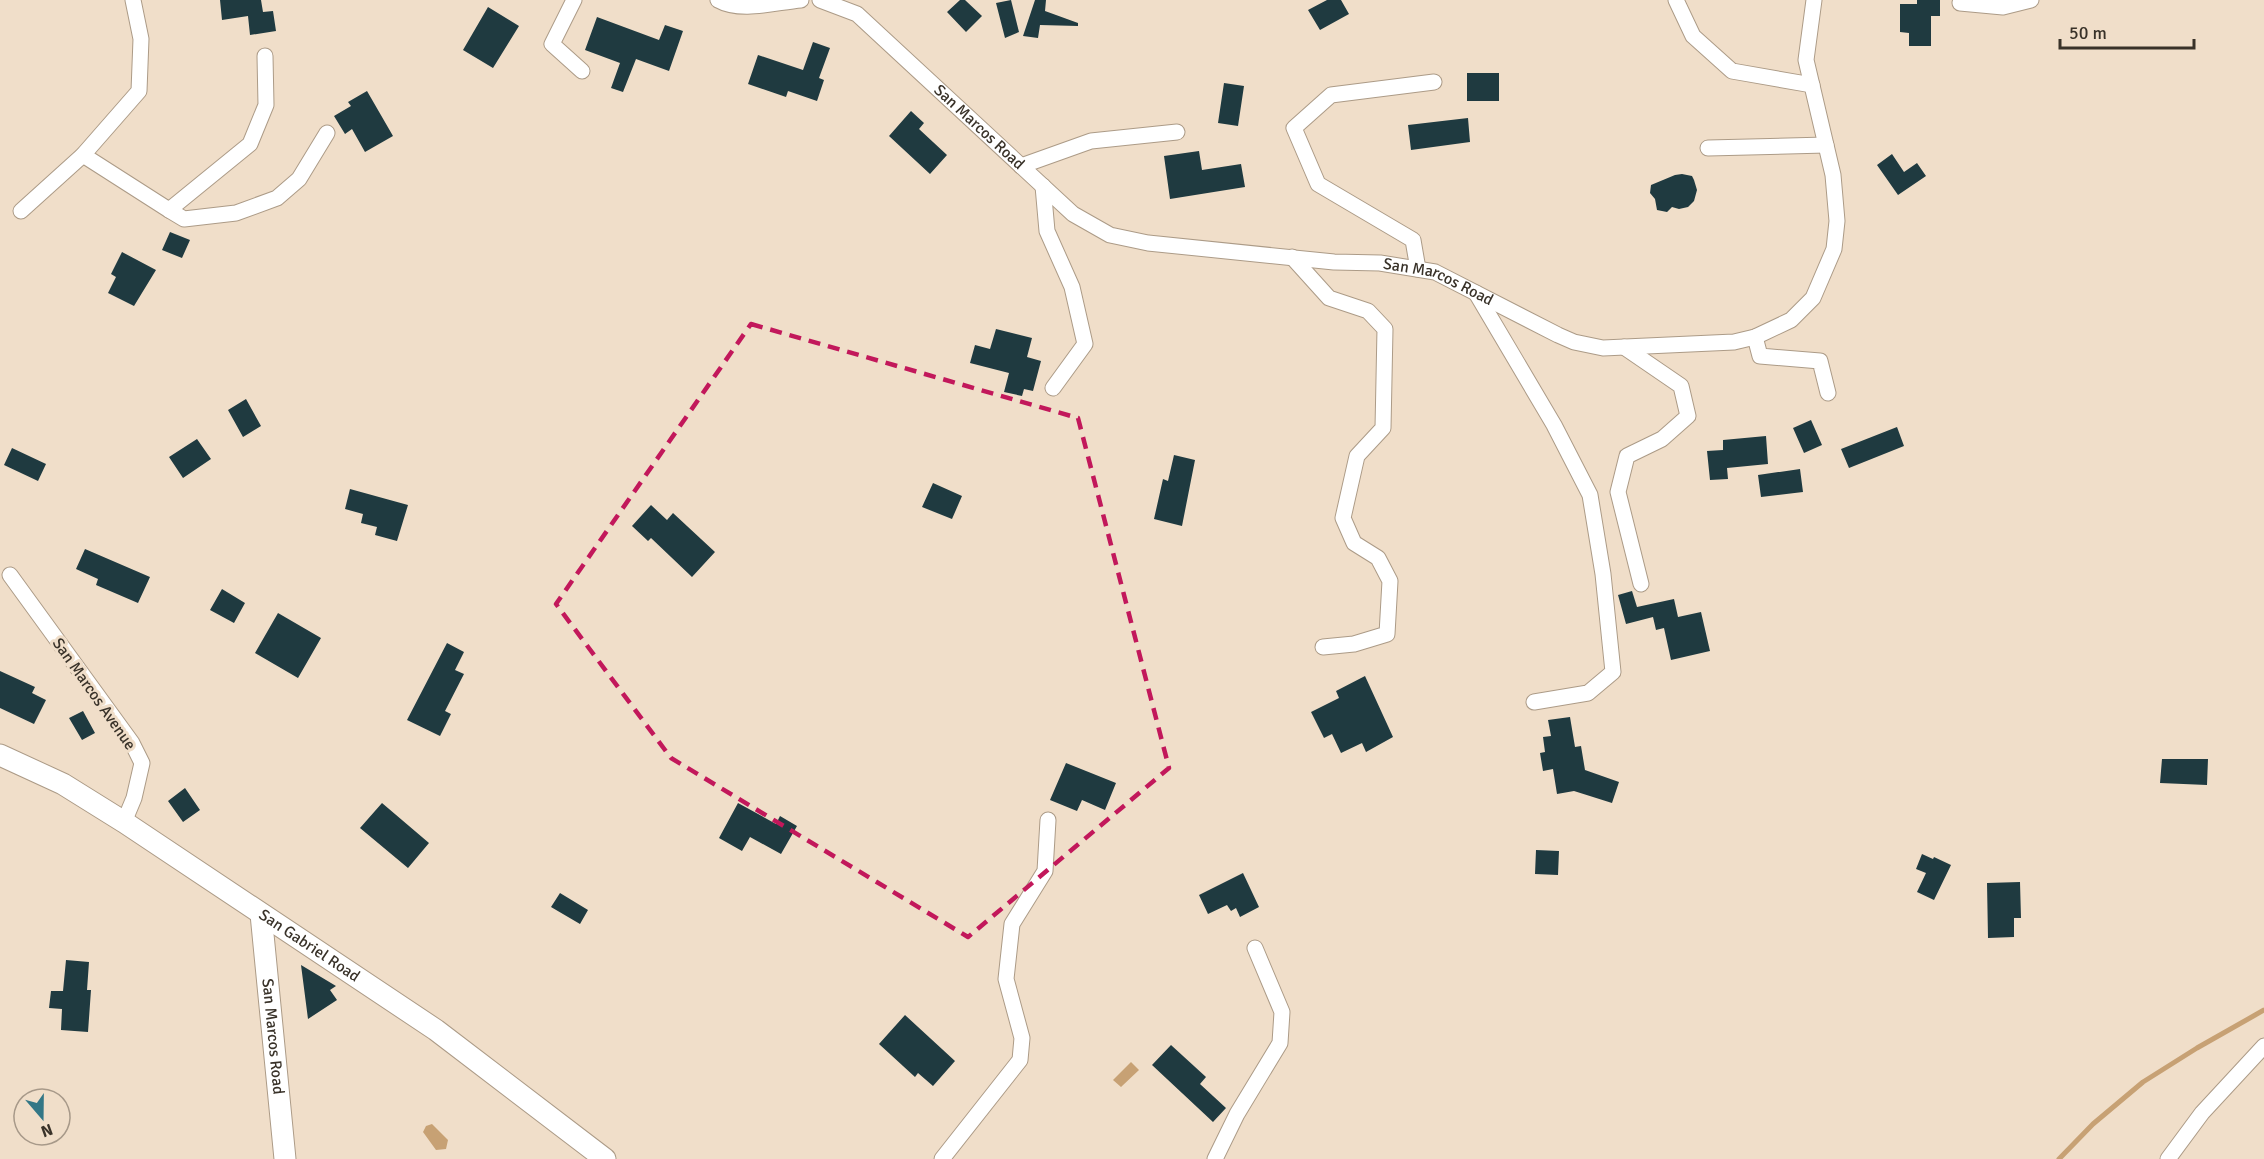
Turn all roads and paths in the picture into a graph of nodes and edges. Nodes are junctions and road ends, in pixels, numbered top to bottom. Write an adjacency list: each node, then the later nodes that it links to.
1 (133, 0): 18 (street)
2 (574, 0): 11 (street)
3 (718, 0): 4 (street)
4 (801, 0)
5 (820, 0): 19 (street, San Marcos Road)
6 (1676, 0): 13 (street)
7 (1814, 0): 13 (street, San Marcos Road)
8 (2031, 0): 9 (street)
9 (1960, 3)
10 (265, 56): 21 (street)
11 (582, 71)
12 (1434, 82): 24 (street)
13 (1812, 85): 16 (street, San Marcos Road)
14 (1177, 132): 19 (street)
15 (327, 133): 21 (street)
16 (1826, 145): 17 (street); 26 (street, San Marcos Road)
17 (1708, 148)
18 (83, 155): 21 (street); 22 (street)
19 (1021, 166): 20 (street, San Marcos Road)
20 (1043, 186): 23 (street, San Marcos Road); 28 (street)
21 (169, 210)
22 (21, 211)
23 (1292, 257): 24 (street, San Marcos Road); 32 (street)
24 (1418, 269): 25 (street, San Marcos Road)
25 (1476, 294): 27 (street, San Marcos Road); 33 (street)
26 (1755, 337): 27 (street, San Marcos Road); 29 (street)
27 (1624, 347): 31 (street)
28 (1053, 388)
29 (1828, 393)
30 (10, 575): 36 (street, San Marcos Avenue)
31 (1641, 584)
32 (1323, 647)
33 (1534, 702)
34 (0, 755): 36 (street, San Gabriel Road)
35 (1048, 820): 42 (street)
36 (124, 822): 37 (street, San Gabriel Road)
37 (261, 914): 40 (street, San Marcos Road); 41 (street, San Gabriel Road)
38 (1255, 948): 43 (street)
39 (2264, 1046): 44 (street)
40 (285, 1159)
41 (605, 1159)
42 (942, 1159)
43 (1215, 1159)
44 (2168, 1159)

